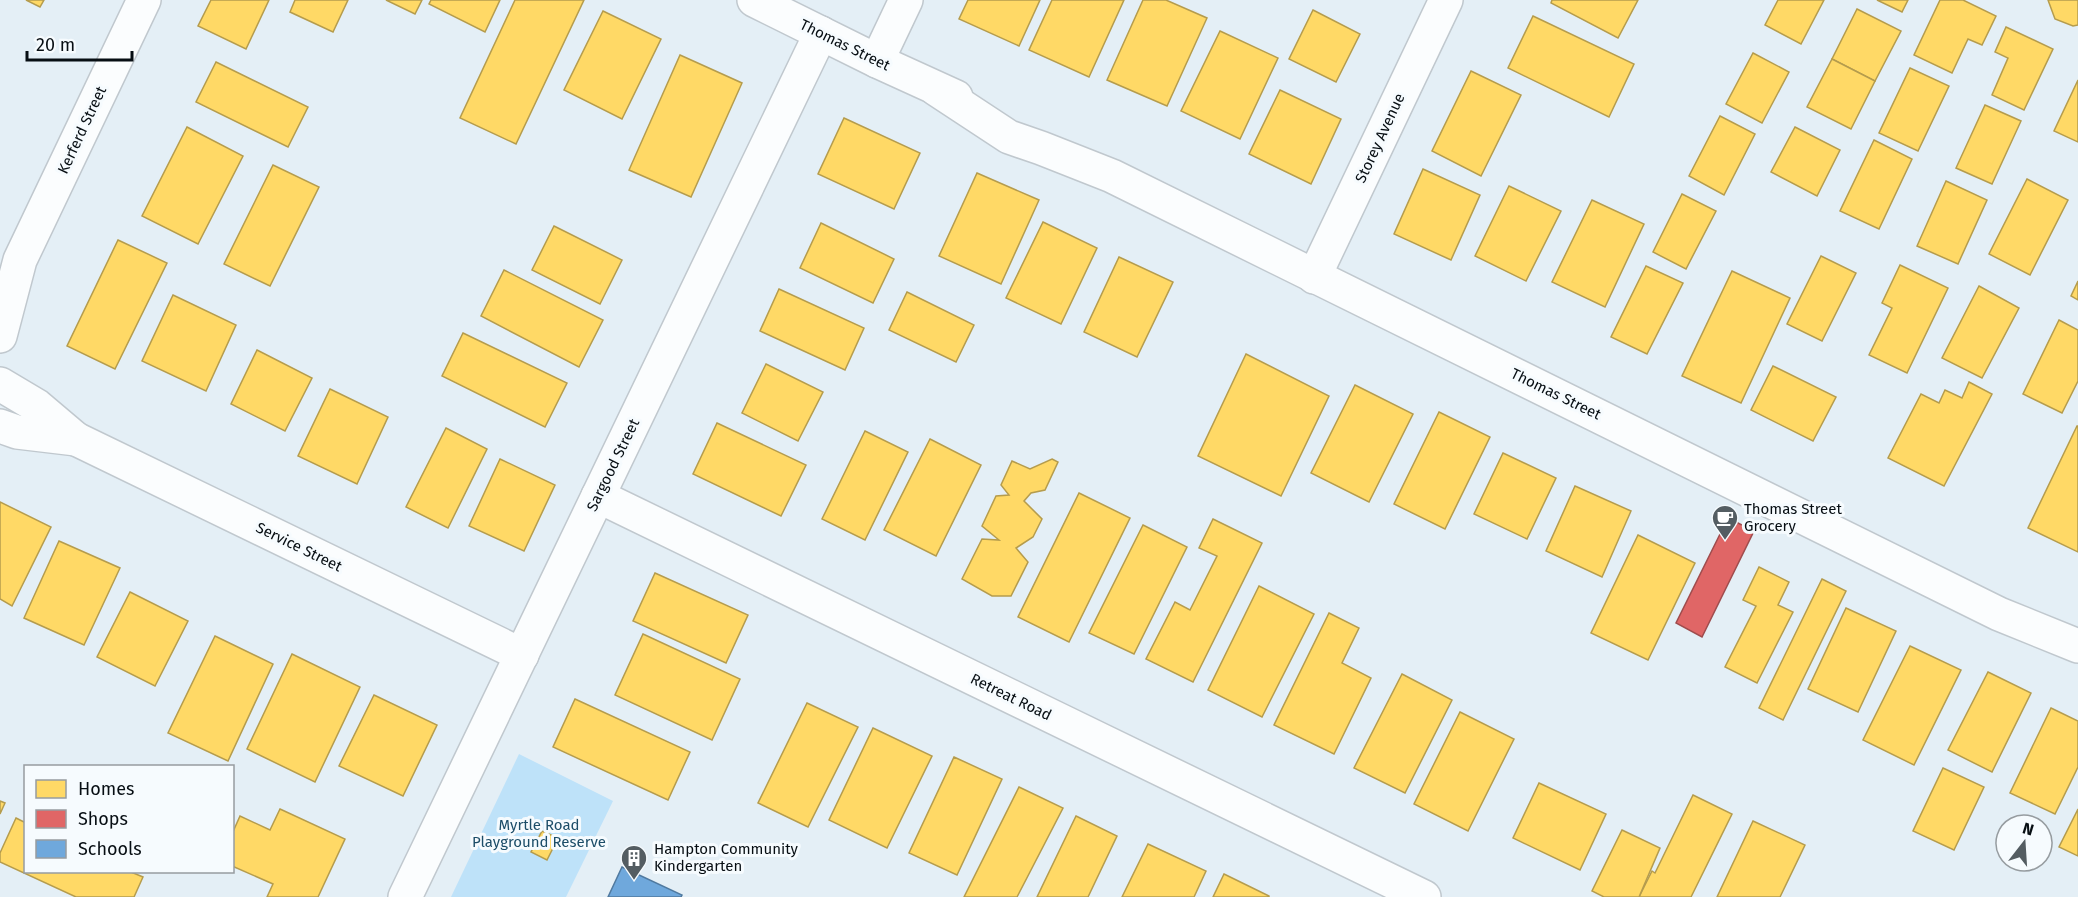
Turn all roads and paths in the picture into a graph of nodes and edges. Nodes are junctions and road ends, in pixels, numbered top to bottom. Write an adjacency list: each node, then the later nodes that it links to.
1 (144, 0): 7 (street, Kerferd Street)
2 (754, 0): 5 (street, Thomas Street)
3 (906, 0): 6 (street)
4 (1446, 0): 8 (street, Storey Avenue)
5 (821, 33): 6 (street, Thomas Street); 14 (street, Sargood Street)
6 (877, 61): 8 (street, Thomas Street)
7 (20, 260): 9 (street, Kerferd Street); 10 (street, Kerferd Street)
8 (1314, 277): 15 (street, Thomas Street)
9 (0, 288)
10 (0, 336)
11 (0, 384): 13 (street, Service Street)
12 (0, 426): 13 (street, Service Street)
13 (76, 439): 17 (street, Service Street)
14 (597, 496): 17 (street, Sargood Street); 20 (street, Retreat Road)
15 (1999, 614): 16 (street, Thomas Street); 18 (street, Thomas Street)
16 (2078, 646)
17 (522, 655): 19 (street, Sargood Street)
18 (2078, 664)
19 (405, 897)
20 (1424, 897)

